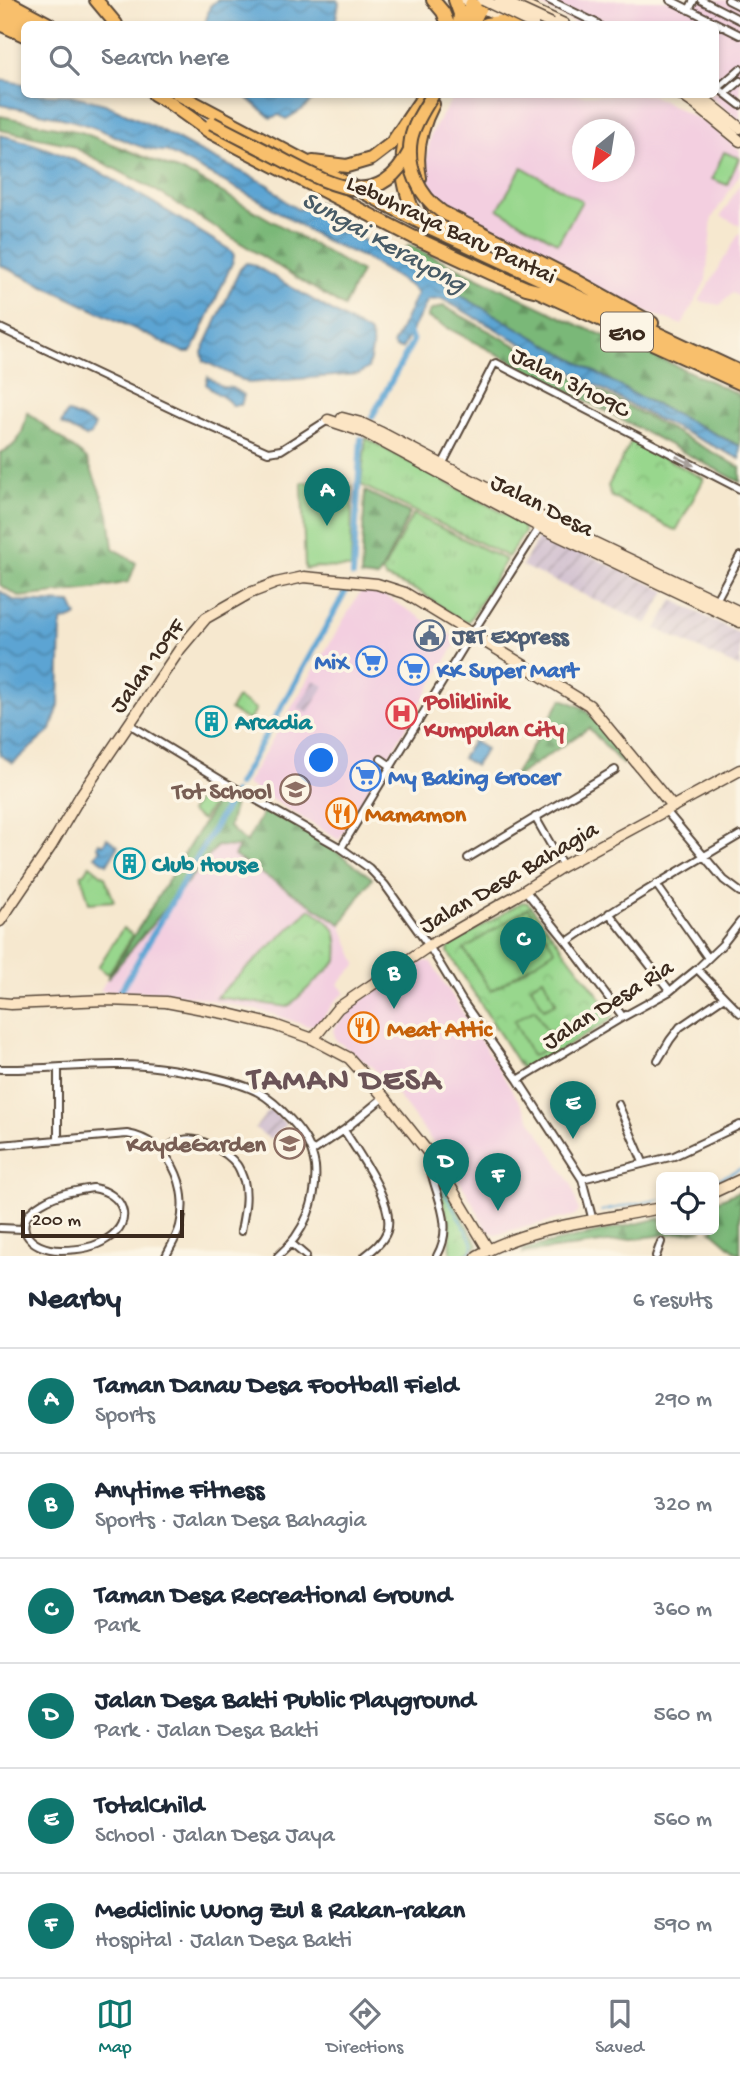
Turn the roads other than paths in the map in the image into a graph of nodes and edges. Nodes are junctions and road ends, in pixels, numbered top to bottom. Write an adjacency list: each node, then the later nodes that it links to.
1 (4, 0): 17 (highway)
2 (96, 0): 18 (highway)
3 (433, 0): 19 (highway)
4 (455, 0): 20 (highway)
5 (500, 0): 26 (street, bridge)
6 (549, 0): 28 (street)
7 (670, 0): 14 (street)
8 (694, 0): 14 (street)
9 (701, 0): 16 (street)
10 (728, 0): 13 (street)
11 (476, 2): 21 (highway); 22 (highway); 23 (street); 25 (street, bridge)
12 (516, 2): 24 (street); 27 (street)
13 (740, 6)
14 (689, 10): 29 (street)
15 (0, 11): 30 (highway)
16 (740, 20)
17 (43, 21)
18 (114, 21)
19 (447, 21)
20 (460, 21)
21 (462, 21)
22 (473, 21)
23 (510, 21)
24 (512, 21)
25 (525, 21)
26 (546, 21)
27 (557, 21)
28 (592, 21)
29 (711, 21)
30 (21, 22)
31 (0, 24): 33 (highway)
32 (719, 25): 34 (street)
33 (21, 34)
34 (740, 35)
35 (740, 69): 37 (street)
36 (740, 81): 39 (street)
37 (719, 87)
38 (719, 90): 39 (street)
39 (726, 93): 47 (street)
40 (173, 98): 49 (highway); 56 (highway, Lebuhraya Baru Pantai / E10)
41 (198, 98): 49 (highway)
42 (433, 98): 48 (highway)
43 (433, 98): 58 (highway, bridge)
44 (686, 98): 51 (street)
45 (707, 98): 50 (street)
46 (423, 99): 52 (highway); 53 (highway)
47 (740, 106)
48 (425, 119): 49 (highway, bridge); 55 (highway)
49 (219, 122): 52 (highway, Lebuhraya Baru Pantai / E10)
50 (740, 128)
51 (740, 141)
52 (303, 160): 55 (highway, Lebuhraya Baru Pantai / E10)
53 (413, 211)
54 (435, 236): 56 (highway)
55 (503, 262): 58 (highway, Lebuhraya Baru Pantai / E10)
56 (538, 291): 60 (highway, Lebuhraya Baru Pantai / E10)
57 (0, 328): 61 (street, Jalan Desa)
58 (670, 339): 59 (highway, Lebuhraya Baru Pantai / E10)
59 (740, 372)
60 (740, 383)
61 (328, 420): 62 (street, Jalan Desa)
62 (440, 470): 63 (street, Jalan 3/109C, one-way to 63); 64 (street, Jalan Desa)
63 (740, 489)
64 (542, 523): 66 (street, Jalan Desa); 69 (street)
65 (740, 556): 66 (street)
66 (714, 605): 67 (street, Jalan Desa); 68 (street, Jalan Desa)
67 (740, 612)
68 (740, 622)
69 (471, 635): 70 (street, Jalan 109F); 72 (street); 75 (street, Jalan 109F)
70 (129, 724): 78 (street); 86 (street, Jalan 109F)
71 (380, 760): 72 (street)
72 (391, 766): 78 (street)
73 (615, 770): 76 (street)
74 (740, 770): 75 (street, Jalan Desa Bahagia)
75 (670, 809): 79 (street); 81 (street, Jalan Desa Bahagia)
76 (535, 817): 80 (street); 81 (street)
77 (740, 835): 79 (street)
78 (341, 848): 89 (street)
79 (703, 857): 82 (street); 84 (street)
80 (468, 858)
81 (563, 866): 83 (street, Jalan Desa Bahagia)
82 (656, 884): 85 (street); 90 (street)
83 (525, 890): 88 (street); 89 (street, Jalan Desa Bahagia)
84 (740, 892)
85 (608, 913): 88 (street); 92 (street)
86 (0, 920)
87 (740, 922): 90 (street, Jalan Desa Ria)
88 (567, 942): 96 (street)
89 (429, 946): 97 (street, Jalan Desa Bahagia); 101 (street)
90 (708, 958): 91 (street, Jalan Desa Ria)
91 (697, 969): 92 (street, Jalan Desa Ria); 93 (street)
92 (670, 991): 96 (street, Jalan Desa Ria)
93 (724, 997): 95 (street); 98 (street)
94 (0, 1003): 97 (street)
95 (740, 1013)
96 (623, 1017): 101 (street, Jalan Desa Ria)
97 (313, 1039): 102 (street)
98 (658, 1060)
99 (58, 1068): 100 (street); 106 (street); 109 (street)
100 (0, 1069)
101 (518, 1080): 112 (street)
102 (384, 1097): 105 (street); 110 (street)
103 (618, 1104): 111 (street)
104 (740, 1125): 111 (street)
105 (344, 1130): 109 (street); 126 (street)
106 (58, 1140): 107 (street); 108 (street)
107 (0, 1145)
108 (164, 1151): 119 (street); 123 (street)
109 (313, 1151): 121 (street)
110 (435, 1161): 122 (street); 127 (street)
111 (643, 1163): 112 (street)
112 (582, 1179): 116 (street)
113 (740, 1180): 114 (street)
114 (719, 1190)
115 (656, 1209): 116 (street)
116 (593, 1221): 122 (street)
117 (0, 1228): 118 (street)
118 (23, 1229): 118 (street)
119 (241, 1231)
120 (661, 1242): 129 (street)
121 (292, 1244): 124 (street); 125 (street)
122 (488, 1249): 128 (street)
123 (166, 1256)
124 (278, 1256)
125 (306, 1256)
126 (365, 1256)
127 (438, 1256)
128 (477, 1256)
129 (656, 1256)

